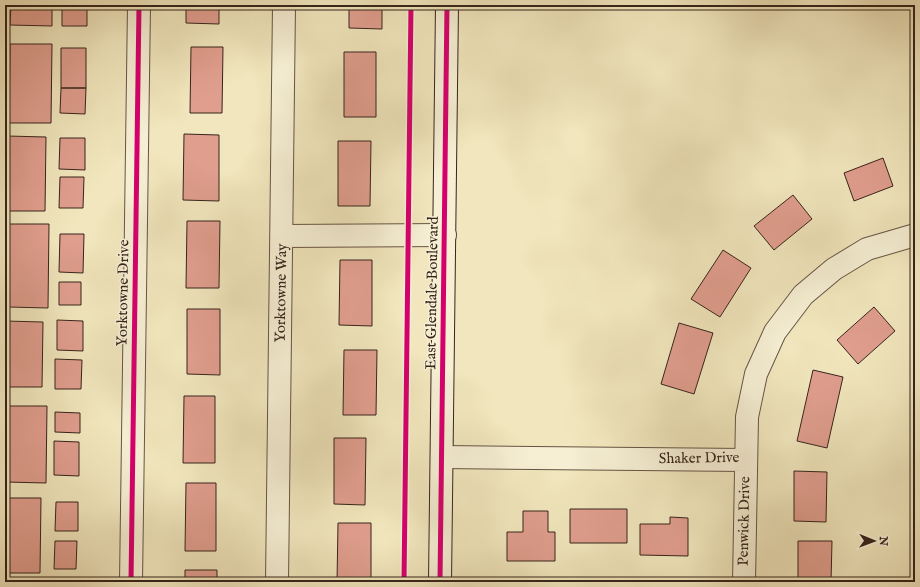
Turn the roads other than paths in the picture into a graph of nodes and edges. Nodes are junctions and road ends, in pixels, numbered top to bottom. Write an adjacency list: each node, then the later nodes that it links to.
1 (139, 5): 9 (street, Yorktowne Drive)
2 (284, 5): 6 (street, Yorktowne Way)
3 (447, 5): 4 (street, East Glendale Boulevard)
4 (445, 235): 6 (street); 7 (street, East Glendale Boulevard)
5 (915, 235): 8 (street, Shaker Drive)
6 (282, 236): 10 (street, Yorktowne Way)
7 (442, 457): 8 (street, Shaker Drive); 11 (street, East Glendale Boulevard)
8 (745, 460): 12 (street, Penwick Drive)
9 (130, 582)
10 (277, 582)
11 (440, 582)
12 (744, 582)

